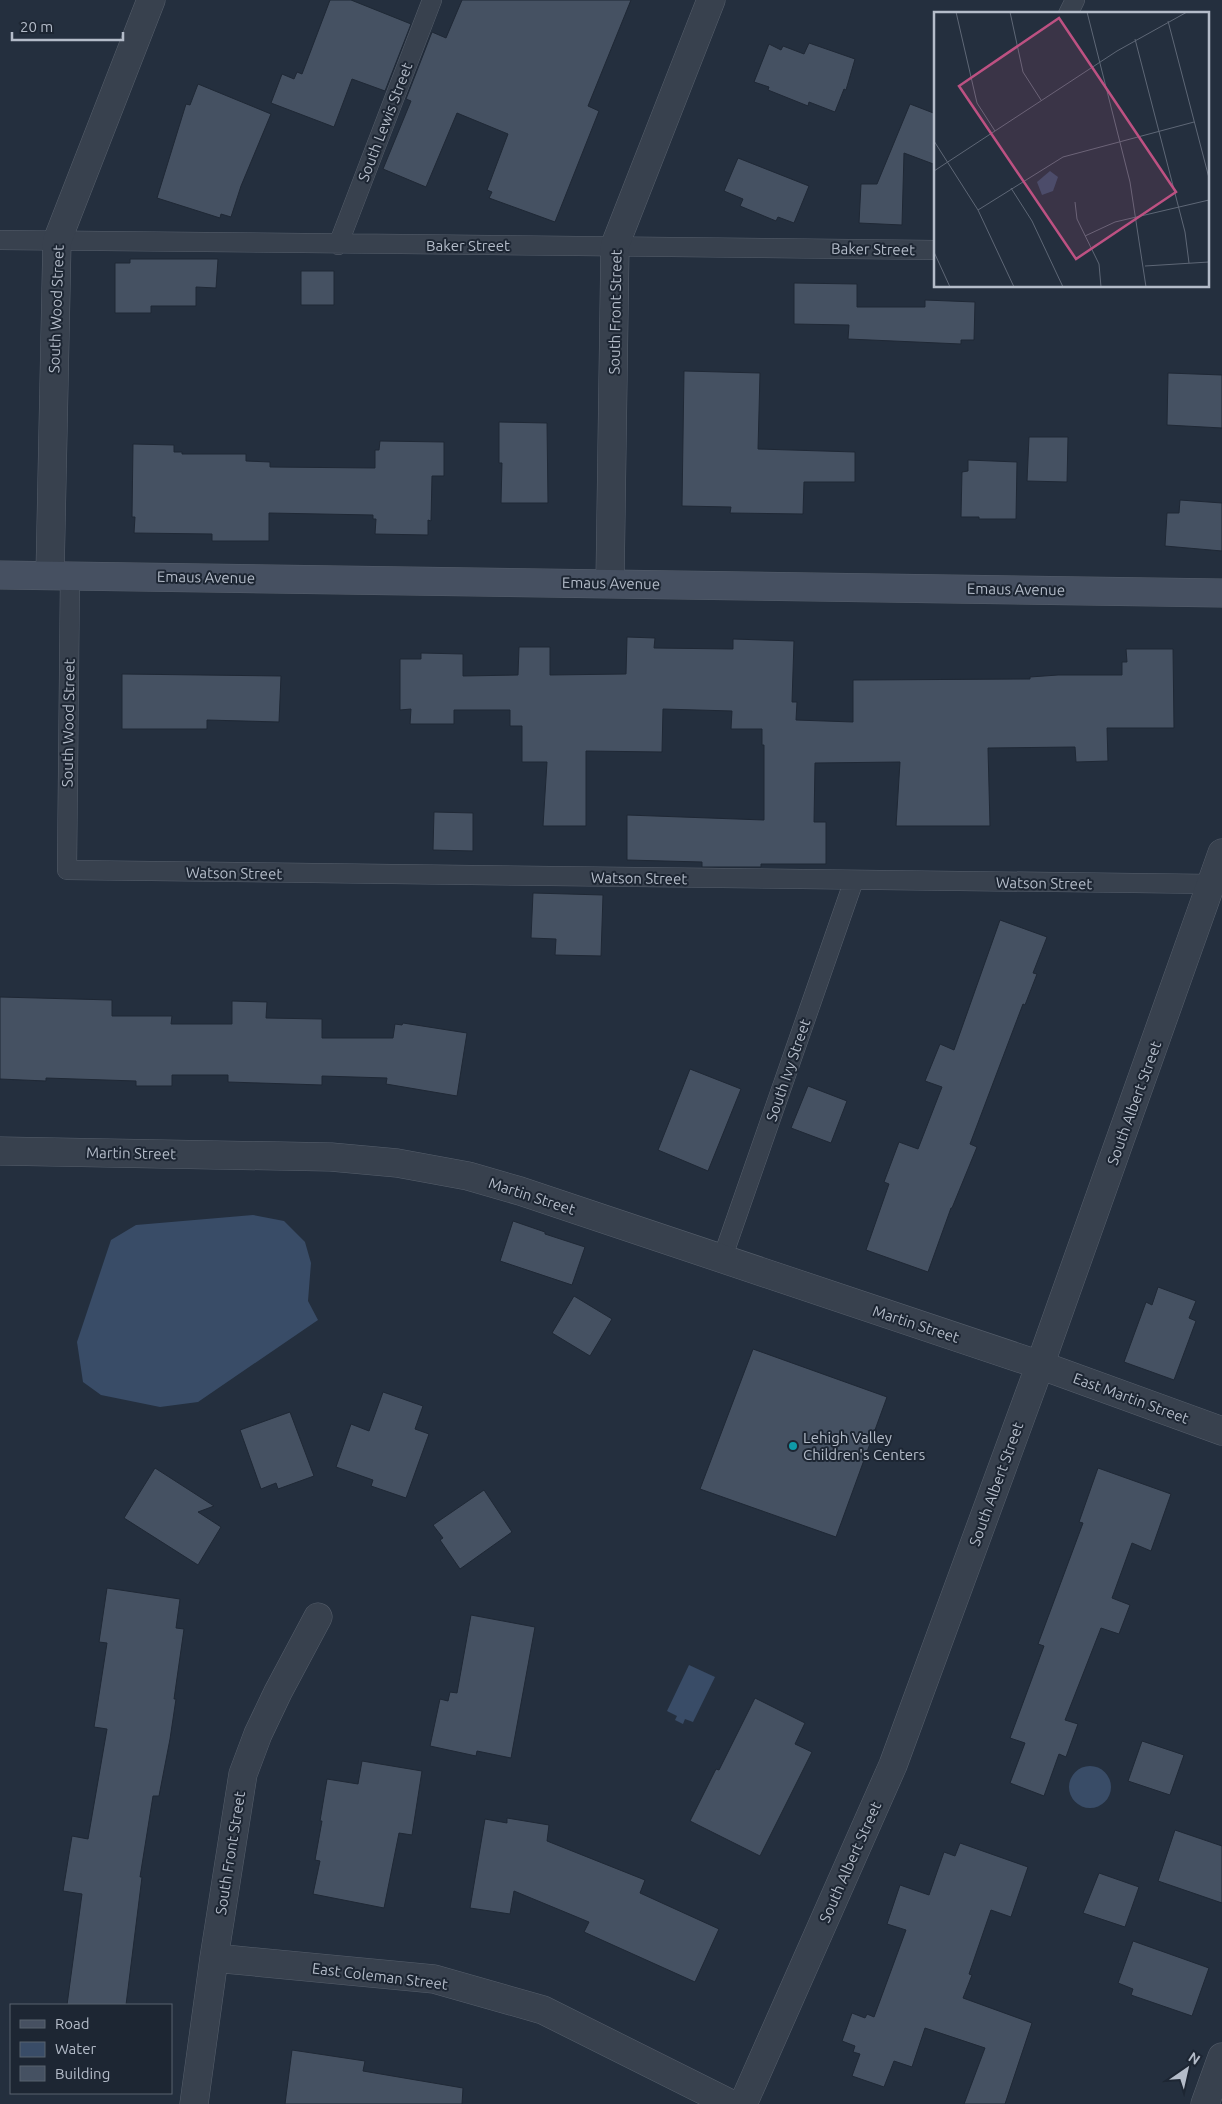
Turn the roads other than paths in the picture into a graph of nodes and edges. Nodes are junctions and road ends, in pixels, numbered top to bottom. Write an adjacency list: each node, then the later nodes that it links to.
1 (151, 0): 7 (street, South Wood Street)
2 (432, 0): 8 (lane, South Lewis Street)
3 (711, 0): 9 (street, South Front Street)
4 (1075, 0): 5 (lane)
5 (1069, 12)
6 (0, 240): 7 (lane, Baker Street)
7 (57, 241): 8 (lane, Baker Street); 12 (street, South Wood Street)
8 (338, 245): 9 (lane, Baker Street)
9 (615, 245): 10 (lane, Baker Street); 13 (street, South Front Street)
10 (934, 250)
11 (0, 575): 12 (main road, Emaus Avenue)
12 (60, 575): 13 (main road, Emaus Avenue); 16 (lane, South Wood Street)
13 (610, 582): 14 (main road, Emaus Avenue)
14 (1222, 593)
15 (1222, 853): 18 (street, South Albert Street)
16 (67, 870): 17 (lane, Watson Street)
17 (854, 880): 18 (lane, Watson Street); 20 (lane, South Ivy Street)
18 (1212, 884): 21 (street, South Albert Street)
19 (0, 1151): 20 (street, Martin Street)
20 (722, 1259): 21 (street, Martin Street)
21 (1040, 1365): 22 (street, East Martin Street); 28 (street, South Albert Street)
22 (1222, 1431)
23 (318, 1617): 24 (street, South Front Street)
24 (214, 1958): 26 (street, South Front Street); 27 (street, East Coleman Street)
25 (1222, 2057): 29 (street)
26 (194, 2104)
27 (731, 2104)
28 (742, 2104)
29 (1206, 2104)

